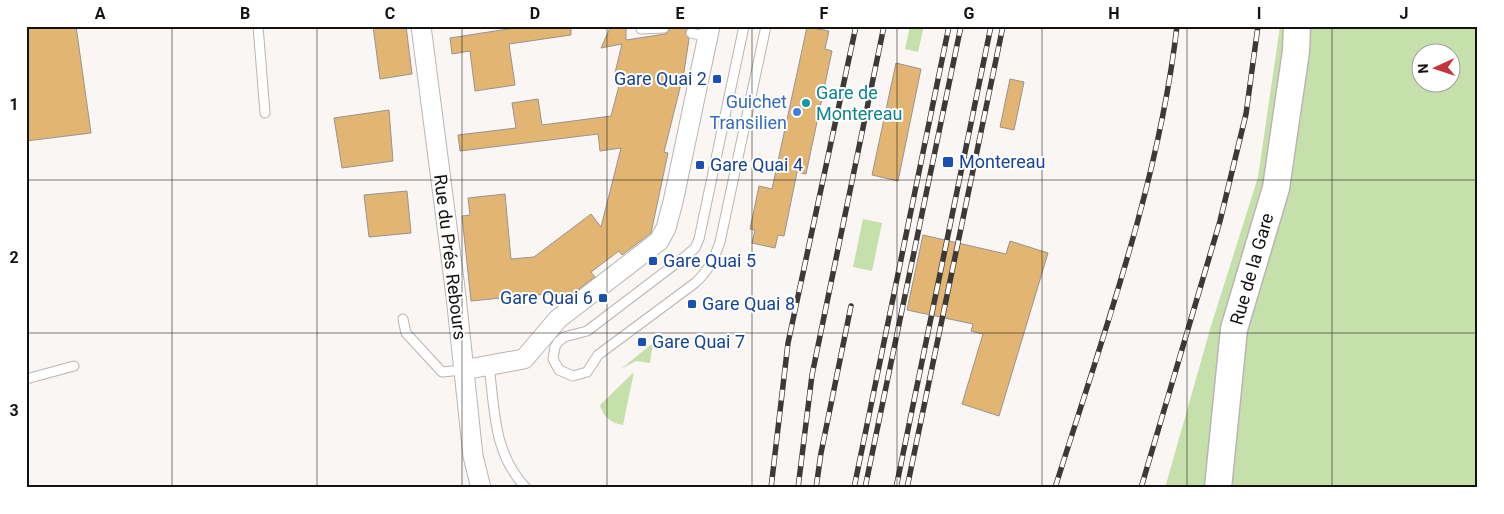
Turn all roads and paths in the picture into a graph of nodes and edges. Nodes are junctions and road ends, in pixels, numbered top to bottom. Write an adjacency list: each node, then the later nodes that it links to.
1 (258, 26): 9 (lane)
2 (421, 26): 13 (street, Rue du Prés Rebours)
3 (744, 26): 4 (lane)
4 (766, 26)
5 (664, 28): 6 (lane)
6 (641, 29)
7 (703, 32): 12 (street)
8 (1296, 39): 17 (main road, Rue de la Gare)
9 (265, 113)
10 (403, 319): 13 (lane)
11 (74, 366): 14 (lane)
12 (489, 366): 13 (street); 16 (lane)
13 (463, 370): 15 (street, Rue du Prés Rebours)
14 (26, 379)
15 (481, 488)
16 (526, 488)
17 (1218, 488)

